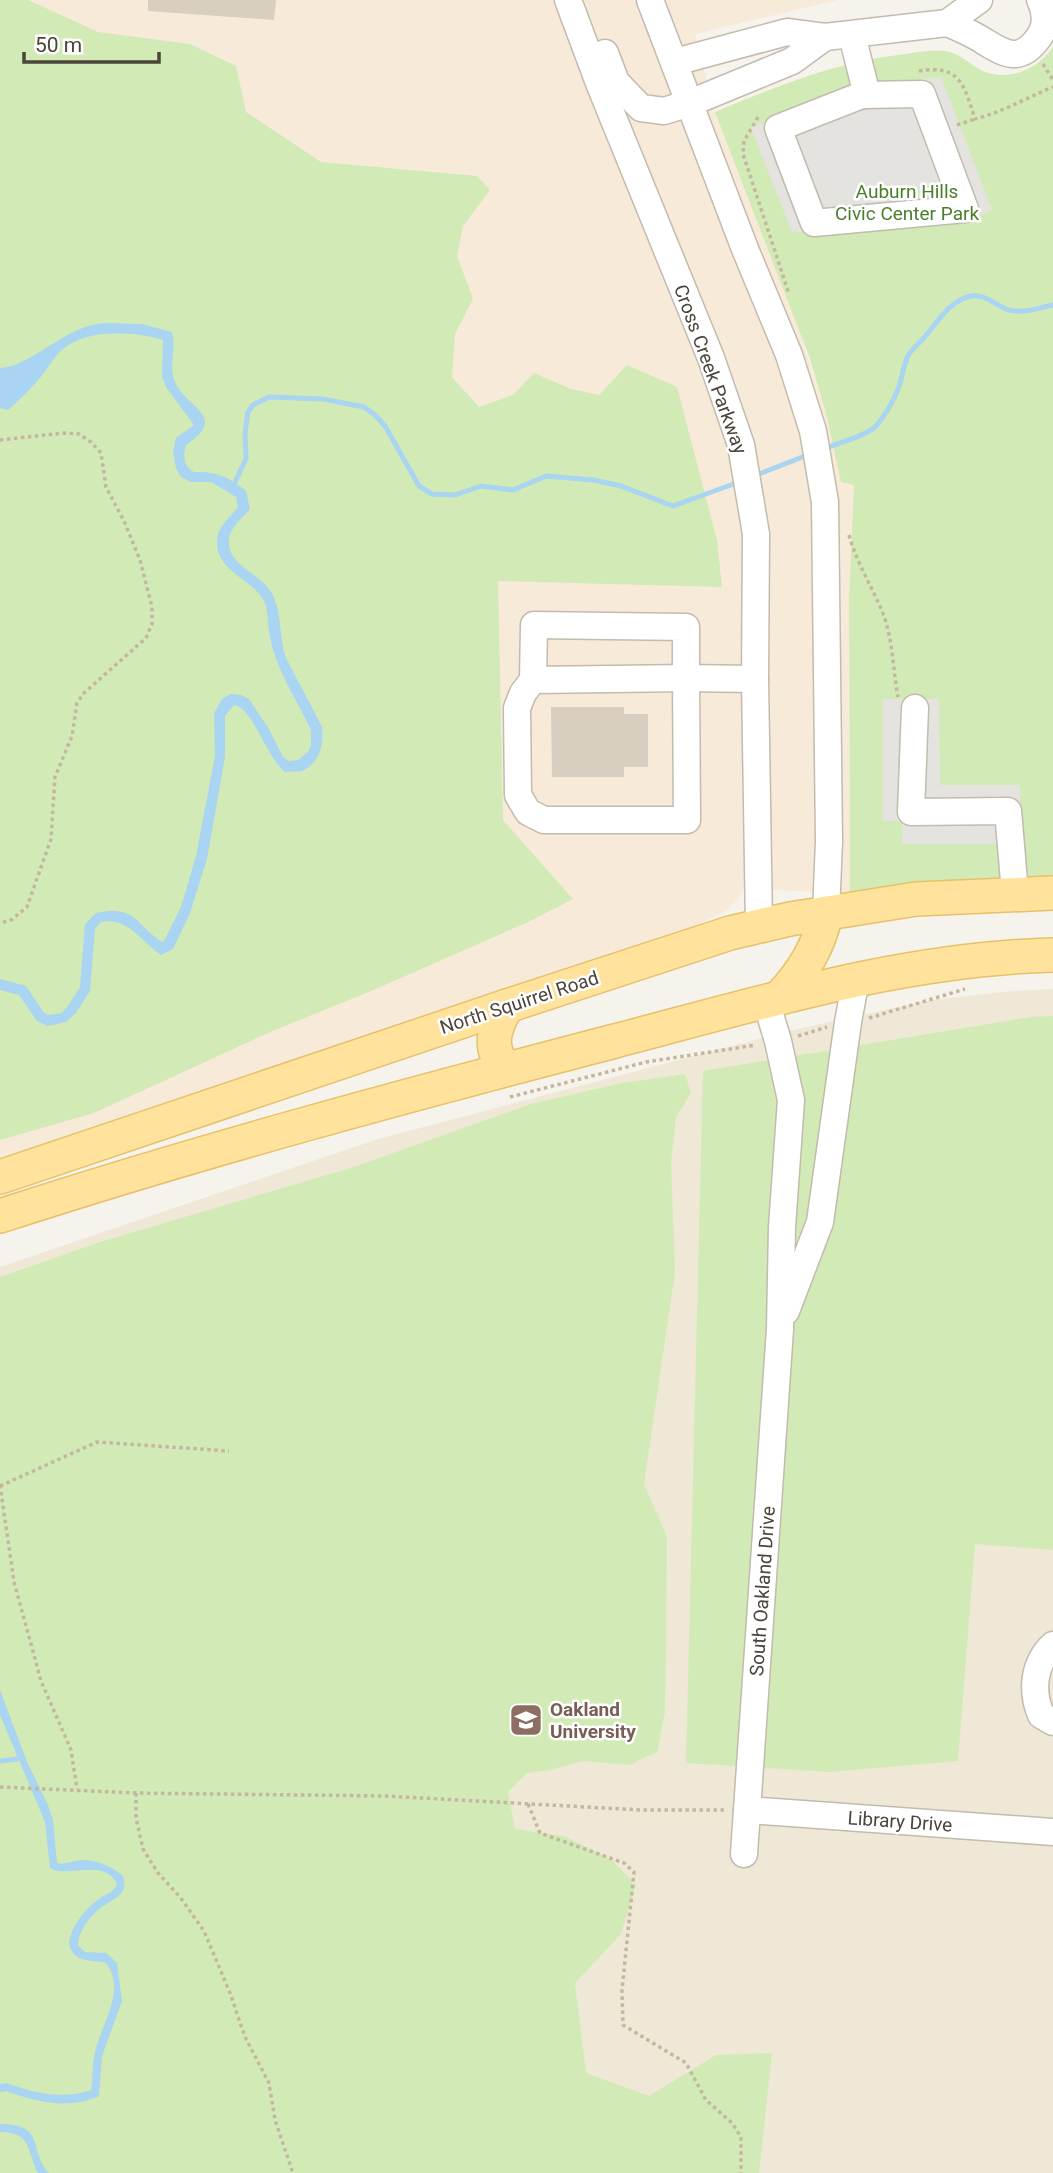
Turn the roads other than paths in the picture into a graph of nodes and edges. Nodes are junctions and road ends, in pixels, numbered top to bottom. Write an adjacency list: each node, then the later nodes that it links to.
1 (568, 0): 13 (street, Cross Creek Parkway)
2 (584, 0): 11 (street)
3 (650, 0): 9 (street)
4 (979, 0): 6 (street)
5 (1040, 0): 6 (street)
6 (947, 11): 7 (street)
7 (852, 35): 8 (street); 10 (street)
8 (825, 37): 9 (street); 11 (street)
9 (675, 62): 11 (street)
10 (867, 95): 10 (street)
11 (690, 103): 18 (street)
12 (686, 678): 13 (street); 14 (street); 14 (street); 14 (street)
13 (755, 679): 19 (street, Cross Creek Parkway)
14 (533, 680)
15 (915, 708): 16 (street)
16 (1015, 893): 17 (main road, North Squirrel Road); 18 (main road, North Squirrel Road)
17 (1053, 893)
18 (826, 913): 19 (main road, North Squirrel Road); 22 (main road)
19 (759, 926): 23 (main road, North Squirrel Road)
20 (1053, 956): 21 (main road)
21 (856, 979): 22 (main road); 27 (street, South Oakland Drive)
22 (773, 999): 24 (main road); 27 (street, South Oakland Drive)
23 (506, 1006): 24 (main road); 25 (main road, North Squirrel Road)
24 (505, 1084): 26 (main road)
25 (0, 1177)
26 (0, 1216)
27 (780, 1329): 30 (street, South Oakland Drive)
28 (1053, 1645): 29 (street)
29 (1053, 1722)
30 (747, 1810): 31 (street, Library Drive); 32 (street, South Oakland Drive)
31 (1053, 1832)
32 (744, 1854)

